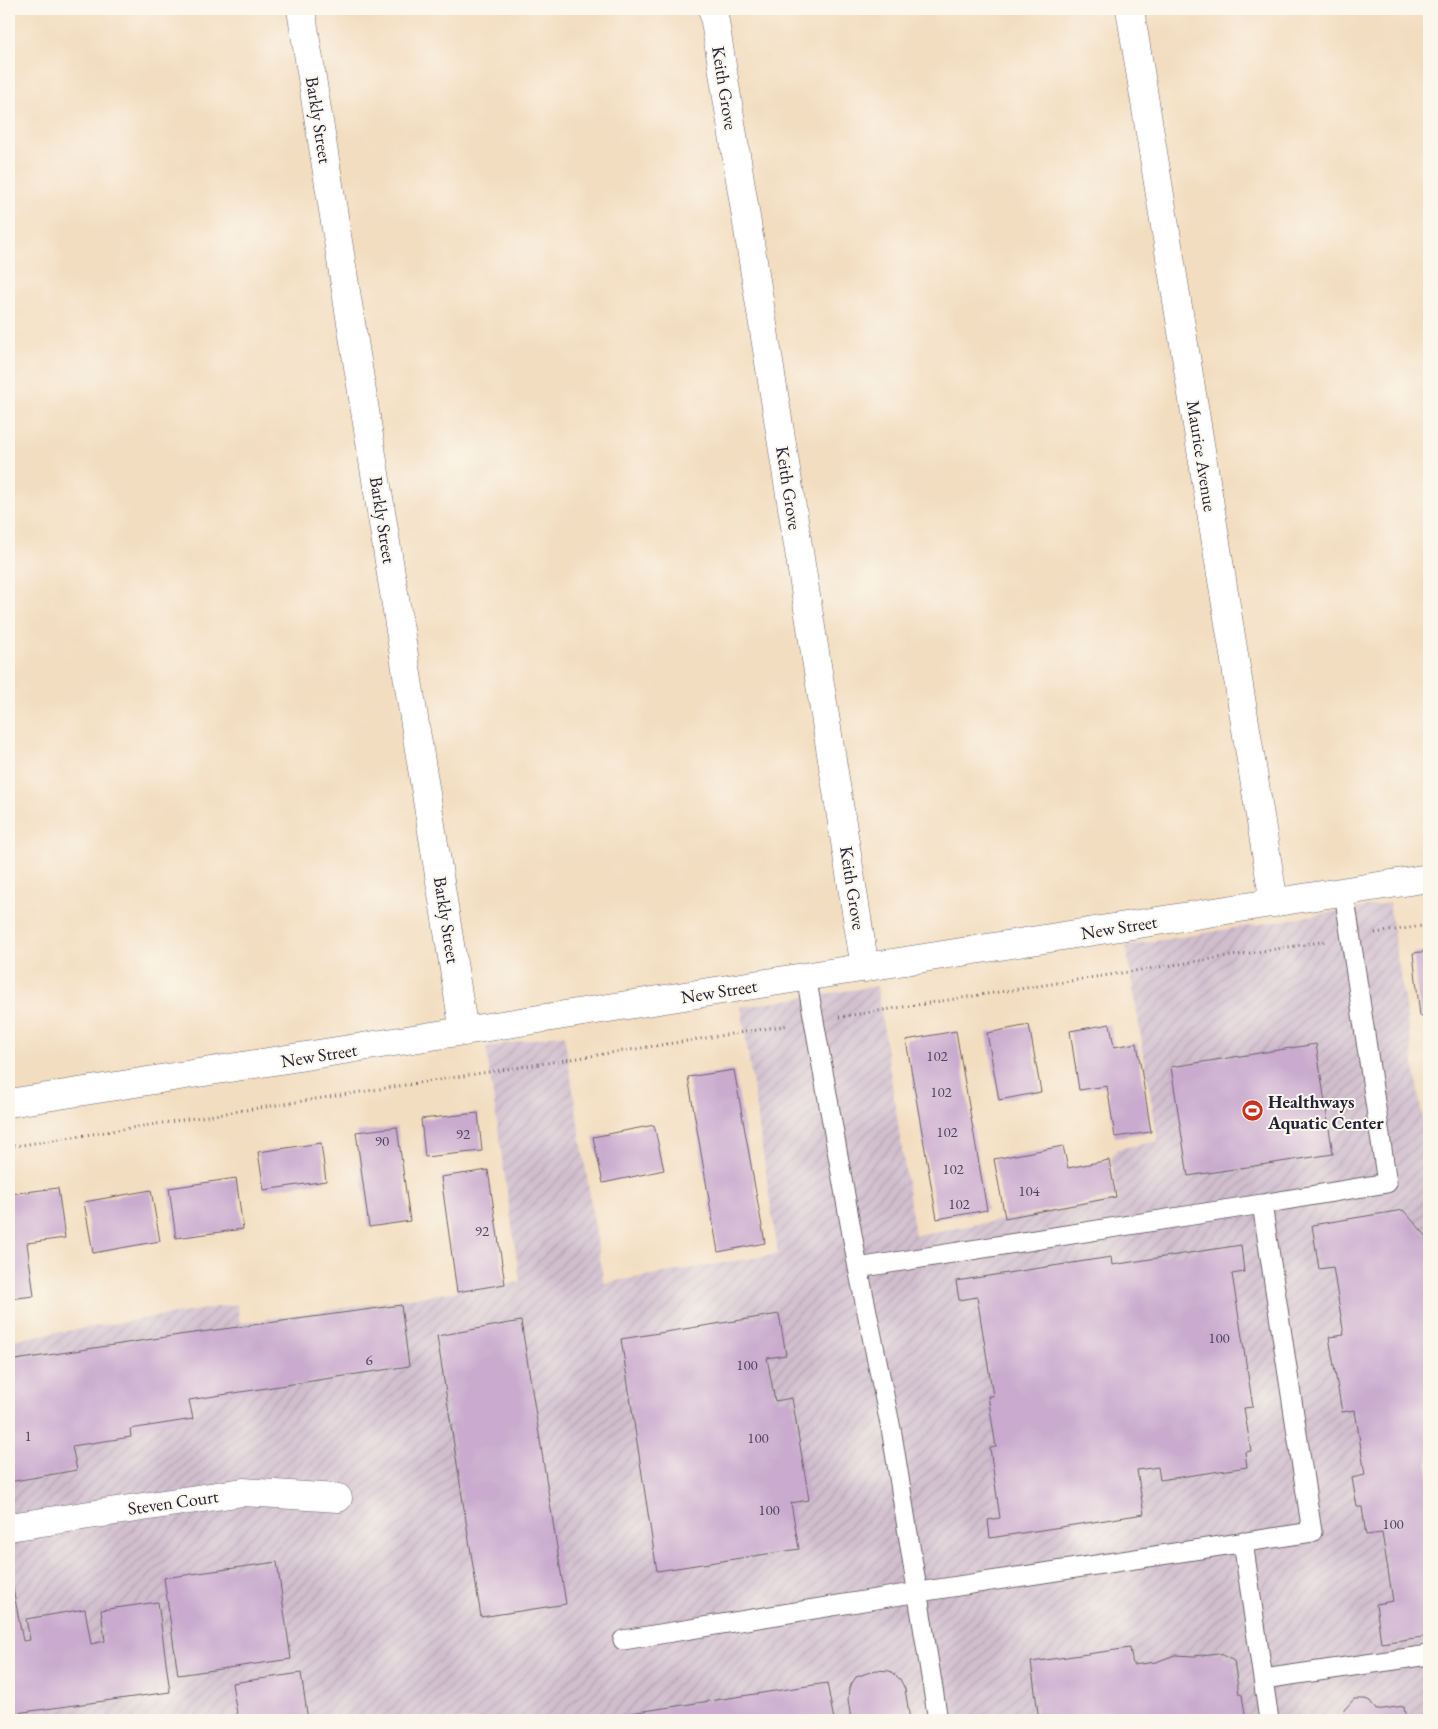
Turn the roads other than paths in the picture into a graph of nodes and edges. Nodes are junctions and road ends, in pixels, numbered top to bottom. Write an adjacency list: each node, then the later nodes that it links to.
1 (301, 9): 9 (street, Barkly Street)
2 (713, 9): 7 (street, Keith Grove)
3 (1130, 9): 6 (street, Maurice Avenue)
4 (1429, 878): 5 (street, New Street)
5 (1344, 892): 6 (street, New Street); 11 (lane)
6 (1274, 903): 7 (street, New Street)
7 (865, 968): 8 (street, New Street)
8 (806, 976): 9 (street, New Street); 12 (lane)
9 (464, 1032): 10 (street, New Street)
10 (9, 1103)
11 (1262, 1204): 12 (lane); 15 (lane)
12 (858, 1268): 16 (lane)
13 (338, 1498): 14 (street, Steven Court)
14 (9, 1527)
15 (1243, 1542): 16 (lane); 19 (lane)
16 (919, 1592): 17 (lane); 20 (lane)
17 (623, 1640)
18 (1429, 1655): 19 (lane)
19 (1263, 1679): 21 (lane)
20 (938, 1720)
21 (1269, 1720)

